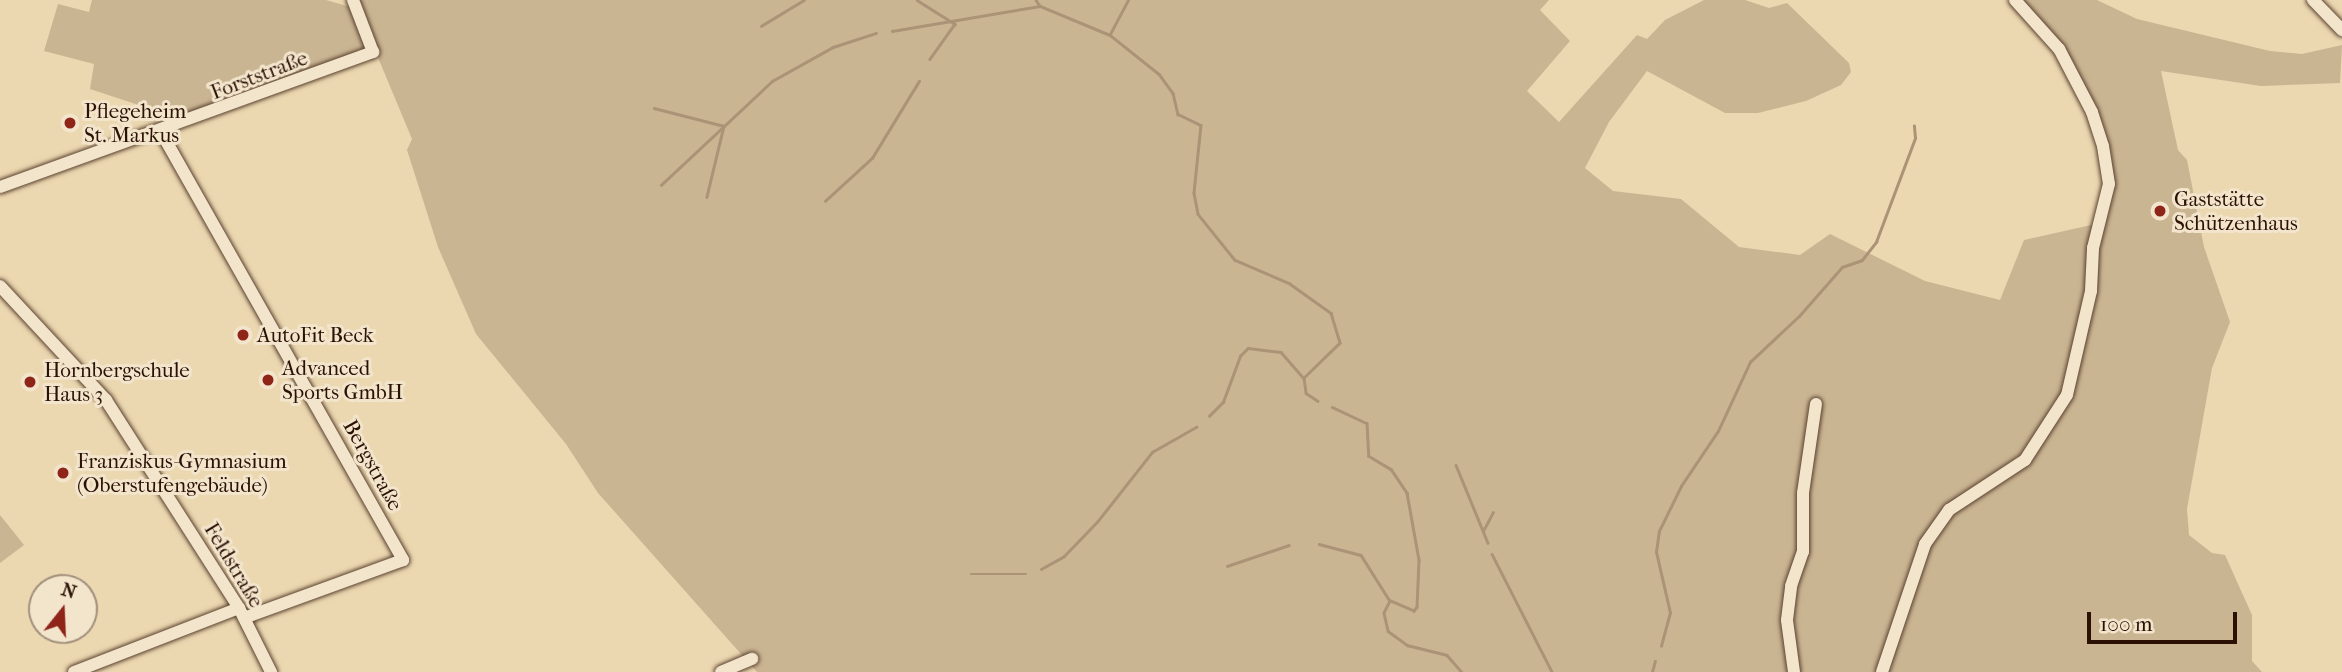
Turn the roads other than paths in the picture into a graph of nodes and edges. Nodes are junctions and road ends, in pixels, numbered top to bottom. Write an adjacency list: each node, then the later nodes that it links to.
1 (353, 0): 5 (street, Forststraße)
2 (2015, 0): 15 (street)
3 (2316, 1): 4 (street)
4 (2342, 30)
5 (161, 132): 6 (street, Forststraße); 9 (street, Bergstraße)
6 (0, 187)
7 (0, 286): 9 (street, Feldstraße)
8 (1816, 404): 14 (street)
9 (242, 613): 11 (street); 12 (street, Feldstraße)
10 (752, 659): 13 (street)
11 (74, 672)
12 (271, 672)
13 (721, 672)
14 (1794, 672)
15 (1882, 672)

